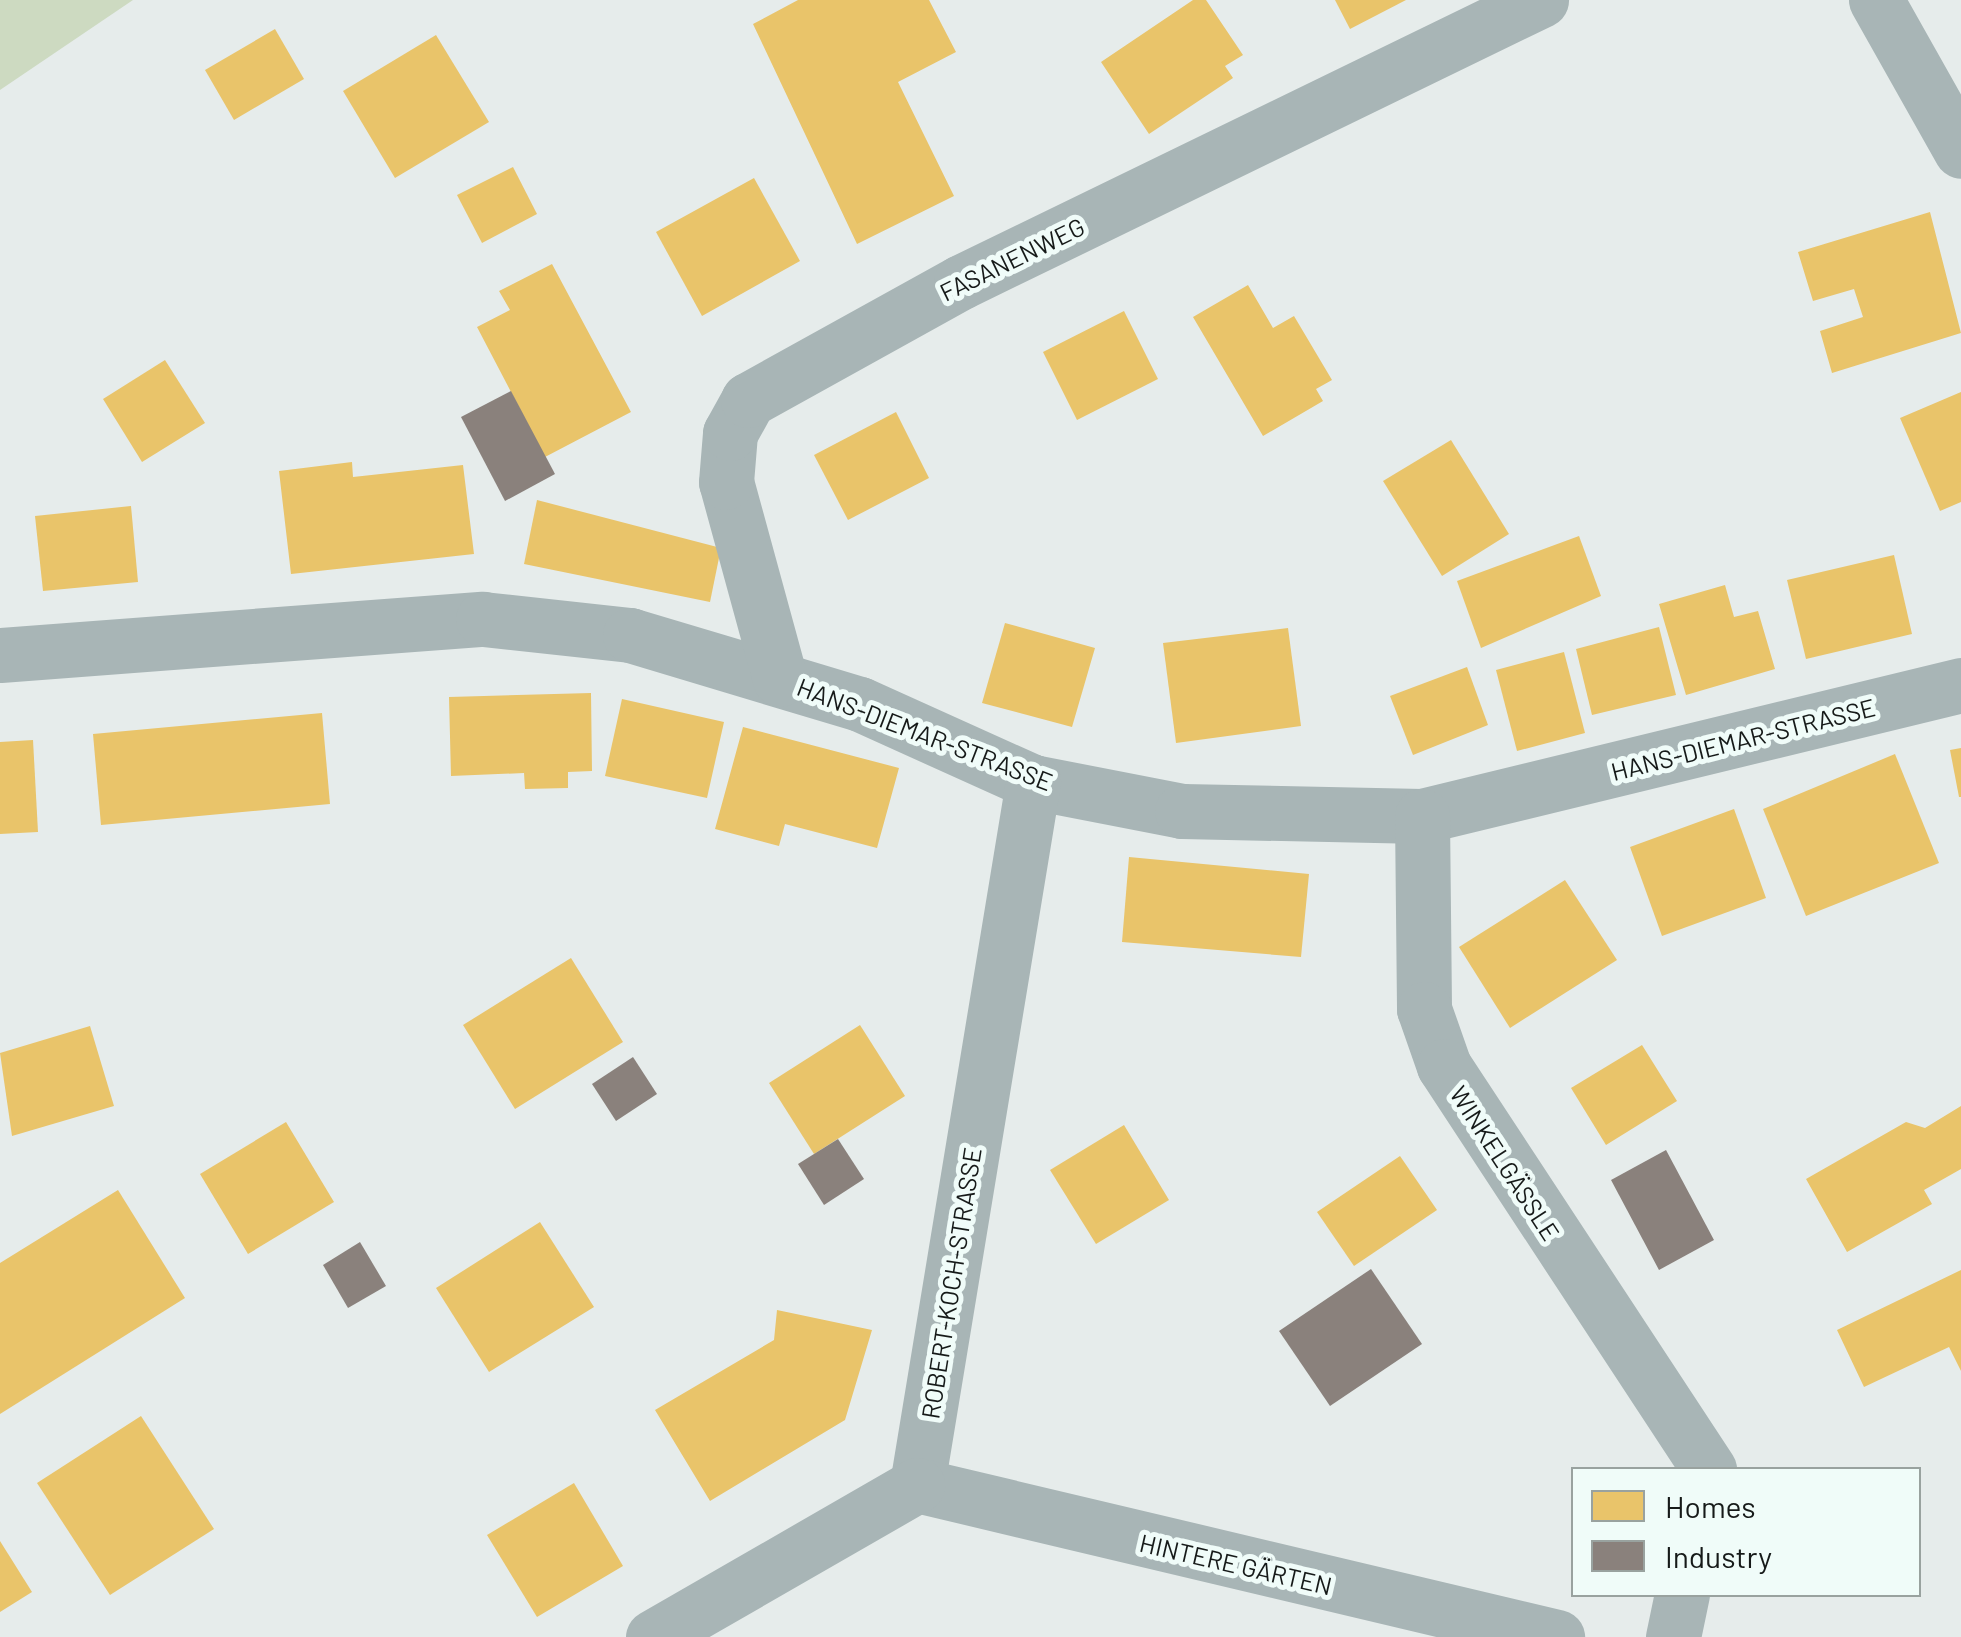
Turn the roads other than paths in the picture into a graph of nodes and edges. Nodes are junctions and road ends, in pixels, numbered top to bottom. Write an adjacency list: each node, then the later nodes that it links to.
1 (1541, 0): 5 (street, FASANENWEG)
2 (1876, 0): 3 (street)
3 (1961, 150)
4 (0, 655): 5 (street, HANS-DIEMAR-STRASSE)
5 (780, 679): 7 (street, HANS-DIEMAR-STRASSE)
6 (1961, 685): 8 (street, HANS-DIEMAR-STRASSE)
7 (1034, 782): 8 (street, HANS-DIEMAR-STRASSE); 10 (street, ROBERT-KOCH-STRASSE)
8 (1422, 816): 9 (street, WINKELGÄSSLE)
9 (1707, 1467)
10 (917, 1485): 12 (street); 13 (street, HINTERE GÄRTEN)
11 (1681, 1597): 14 (street)
12 (653, 1637)
13 (1557, 1637)
14 (1672, 1637)

